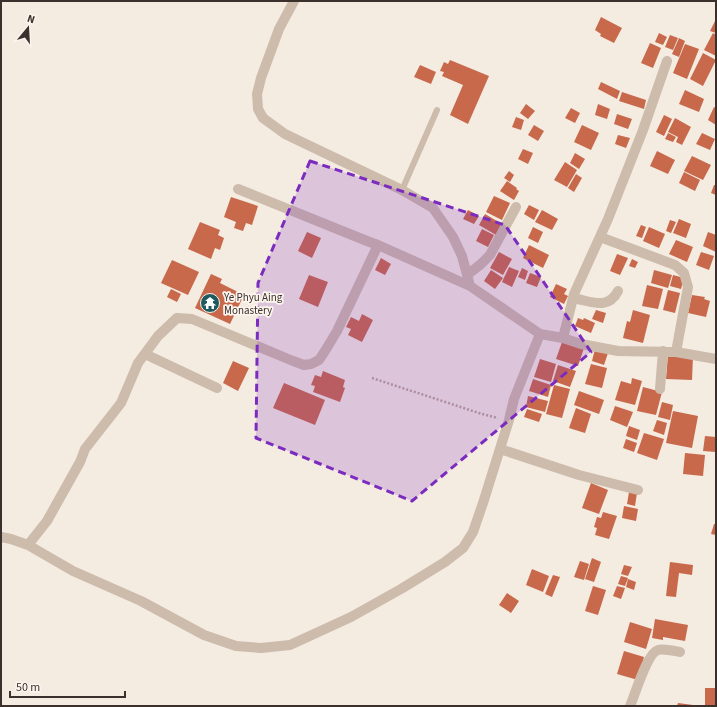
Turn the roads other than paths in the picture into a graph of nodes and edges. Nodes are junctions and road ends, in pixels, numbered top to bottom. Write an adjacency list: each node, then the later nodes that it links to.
1 (294, 1): 5 (street)
2 (667, 61): 7 (street)
3 (437, 110): 5 (lane)
4 (238, 189): 8 (street)
5 (402, 190): 9 (street)
6 (516, 207): 9 (street)
7 (600, 237): 12 (street); 16 (street)
8 (378, 244): 10 (street); 17 (street)
9 (468, 275): 10 (street)
10 (470, 286): 13 (street)
11 (618, 292): 12 (street)
12 (573, 298): 14 (street)
13 (540, 334): 14 (street); 21 (street)
14 (562, 338): 15 (street)
15 (663, 351): 16 (street); 20 (street)
16 (676, 352): 18 (street)
17 (145, 354): 19 (street); 24 (street)
18 (716, 359)
19 (217, 388)
20 (660, 389)
21 (500, 449): 22 (street); 24 (street)
22 (638, 490)
23 (1, 537): 24 (street)
24 (28, 545)
25 (680, 652): 26 (street)
26 (630, 706)

